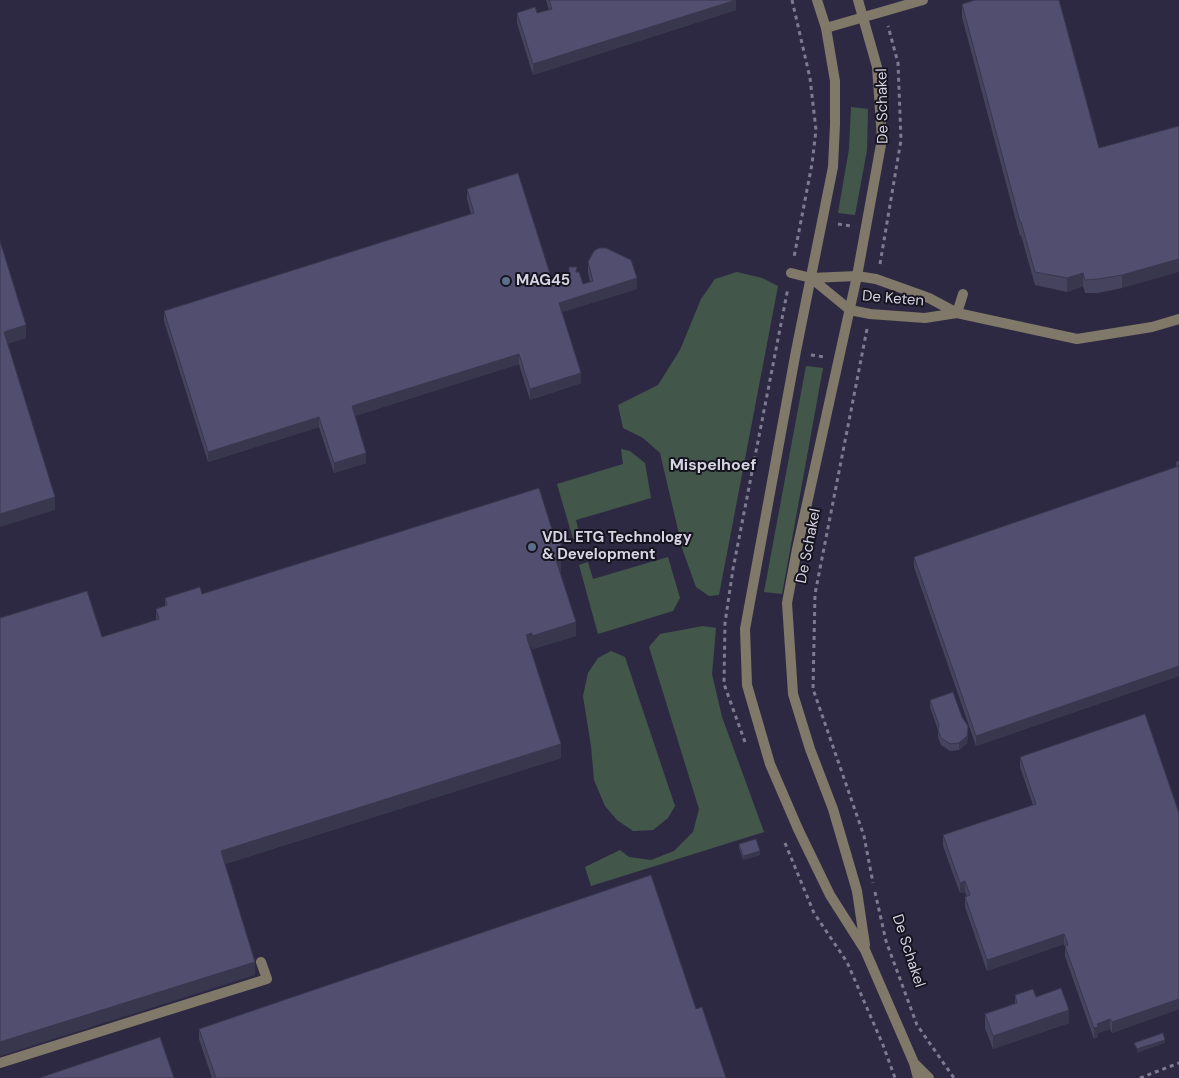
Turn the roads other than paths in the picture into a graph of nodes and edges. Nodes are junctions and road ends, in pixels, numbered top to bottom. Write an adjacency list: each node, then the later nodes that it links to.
1 (817, 0): 5 (street, De Schakel)
2 (858, 0): 4 (street, De Schakel)
3 (923, 0): 4 (street)
4 (863, 16): 5 (street); 7 (street, De Schakel)
5 (826, 28): 8 (street, De Schakel)
6 (791, 273): 8 (street)
7 (857, 276): 8 (street, De Keten); 10 (street, De Schakel); 11 (street, De Keten)
8 (812, 278): 10 (street, De Keten); 13 (street, De Schakel)
9 (963, 294): 11 (street)
10 (850, 310): 11 (street, De Keten); 13 (street, De Schakel)
11 (957, 313): 12 (street, De Keten)
12 (1179, 319)
13 (865, 950): 16 (street, De Schakel)
14 (261, 962): 15 (street)
15 (0, 1063)
16 (914, 1063): 17 (street, De Schakel); 18 (street, De Schakel)
17 (918, 1078)
18 (929, 1078)

